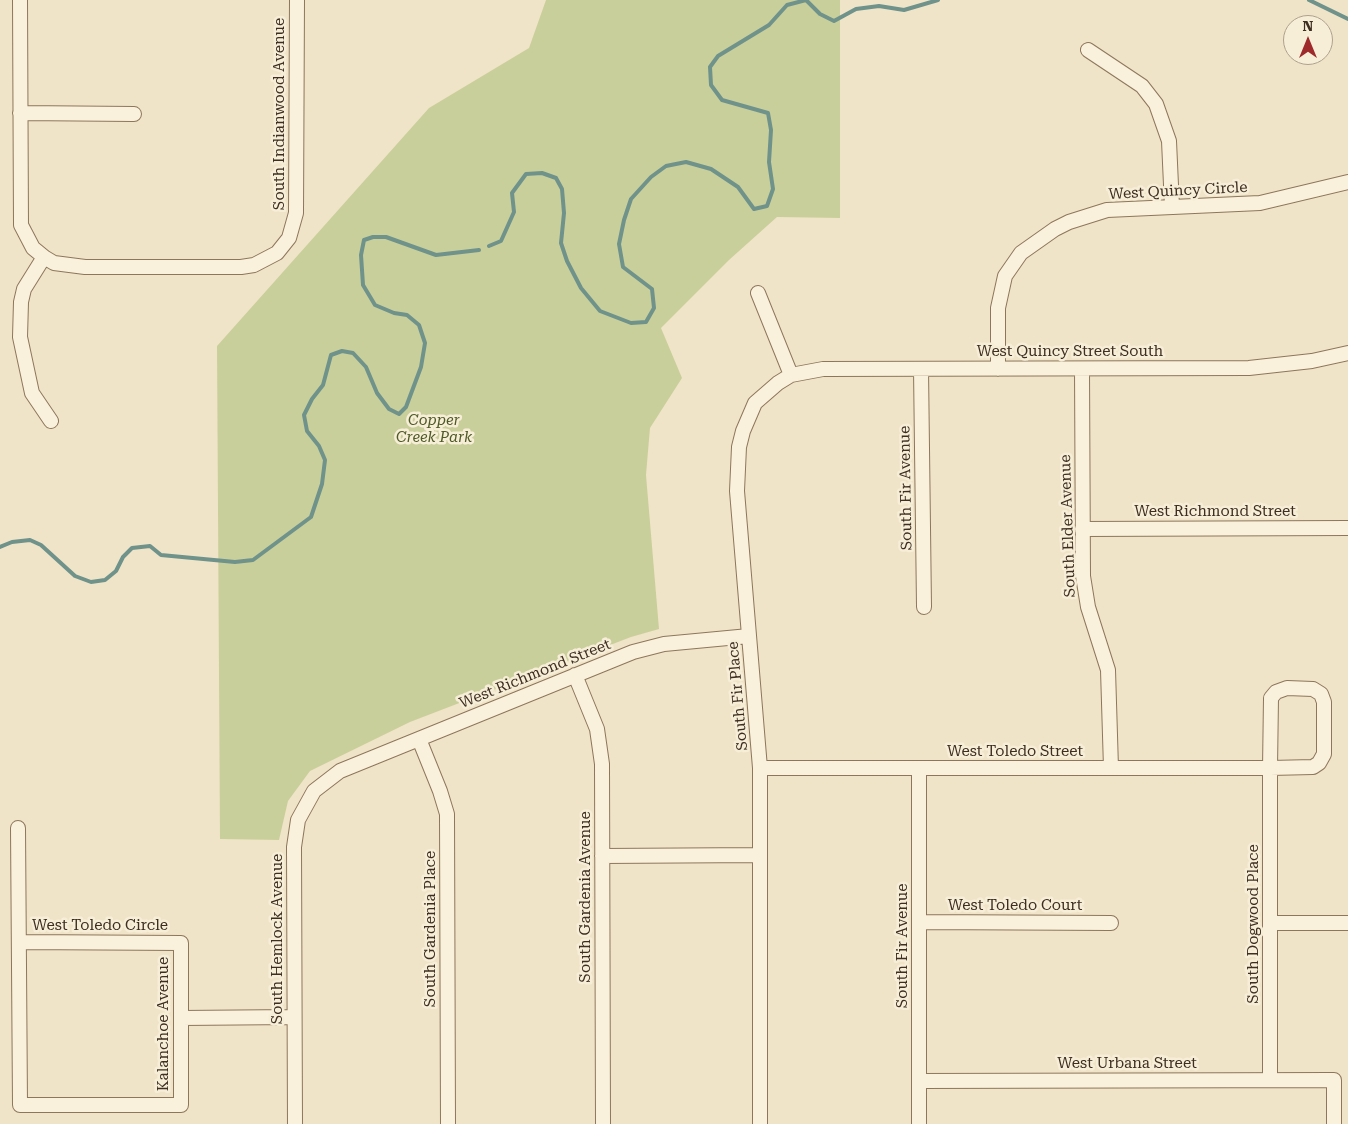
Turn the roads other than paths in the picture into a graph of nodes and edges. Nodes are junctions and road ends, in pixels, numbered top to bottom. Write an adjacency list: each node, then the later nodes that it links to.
1 (20, 0): 4 (street)
2 (297, 0): 8 (street, South Indianwood Avenue)
3 (1088, 50): 7 (street)
4 (20, 113): 5 (street); 8 (street)
5 (134, 114)
6 (1348, 182): 7 (street, West Quincy Circle)
7 (1172, 207): 12 (street, West Quincy Circle)
8 (44, 257): 15 (street)
9 (758, 292): 14 (street)
10 (1348, 353): 13 (street, West Quincy Street South)
11 (921, 368): 12 (street, West Quincy Street South); 14 (street, West Quincy Street South); 18 (street, South Fir Avenue)
12 (998, 369): 13 (street, West Quincy Street South)
13 (1082, 369): 17 (street, South Elder Avenue)
14 (791, 375): 19 (street, South Fir Place)
15 (51, 421)
16 (1348, 528): 17 (street, West Richmond Street)
17 (1082, 529): 24 (street, South Elder Avenue)
18 (924, 607)
19 (749, 636): 20 (street, West Richmond Street); 22 (street, South Fir Place)
20 (575, 675): 21 (street, West Richmond Street); 29 (street, South Gardenia Avenue)
21 (419, 739): 26 (street, West Richmond Street); 41 (street, South Gardenia Place)
22 (760, 768): 23 (street, West Toledo Street); 28 (street, South Fir Place)
23 (919, 768): 24 (street, West Toledo Street); 30 (street, South Fir Avenue)
24 (1112, 768): 25 (street, West Toledo Street)
25 (1270, 768): 25 (street, South Dogwood Place); 33 (street, South Dogwood Place)
26 (340, 771): 36 (street, South Hemlock Avenue)
27 (18, 828): 34 (street)
28 (760, 855): 29 (street); 43 (street, South Fir Place)
29 (602, 856): 42 (street, South Gardenia Avenue)
30 (919, 922): 31 (street, West Toledo Court); 39 (street, South Fir Avenue)
31 (1111, 923)
32 (1348, 923): 33 (street)
33 (1271, 924): 38 (street, South Dogwood Place)
34 (19, 942): 35 (street, West Toledo Circle); 37 (street, Kalanchoe Avenue)
35 (181, 943): 37 (street, Kalanchoe Avenue)
36 (294, 1017): 37 (street); 40 (street, South Hemlock Avenue)
37 (181, 1018)
38 (1270, 1080): 39 (street, West Urbana Street); 45 (street, West Urbana Street)
39 (919, 1081): 44 (street, South Fir Avenue)
40 (295, 1124)
41 (448, 1124)
42 (603, 1124)
43 (760, 1124)
44 (920, 1124)
45 (1334, 1124)

